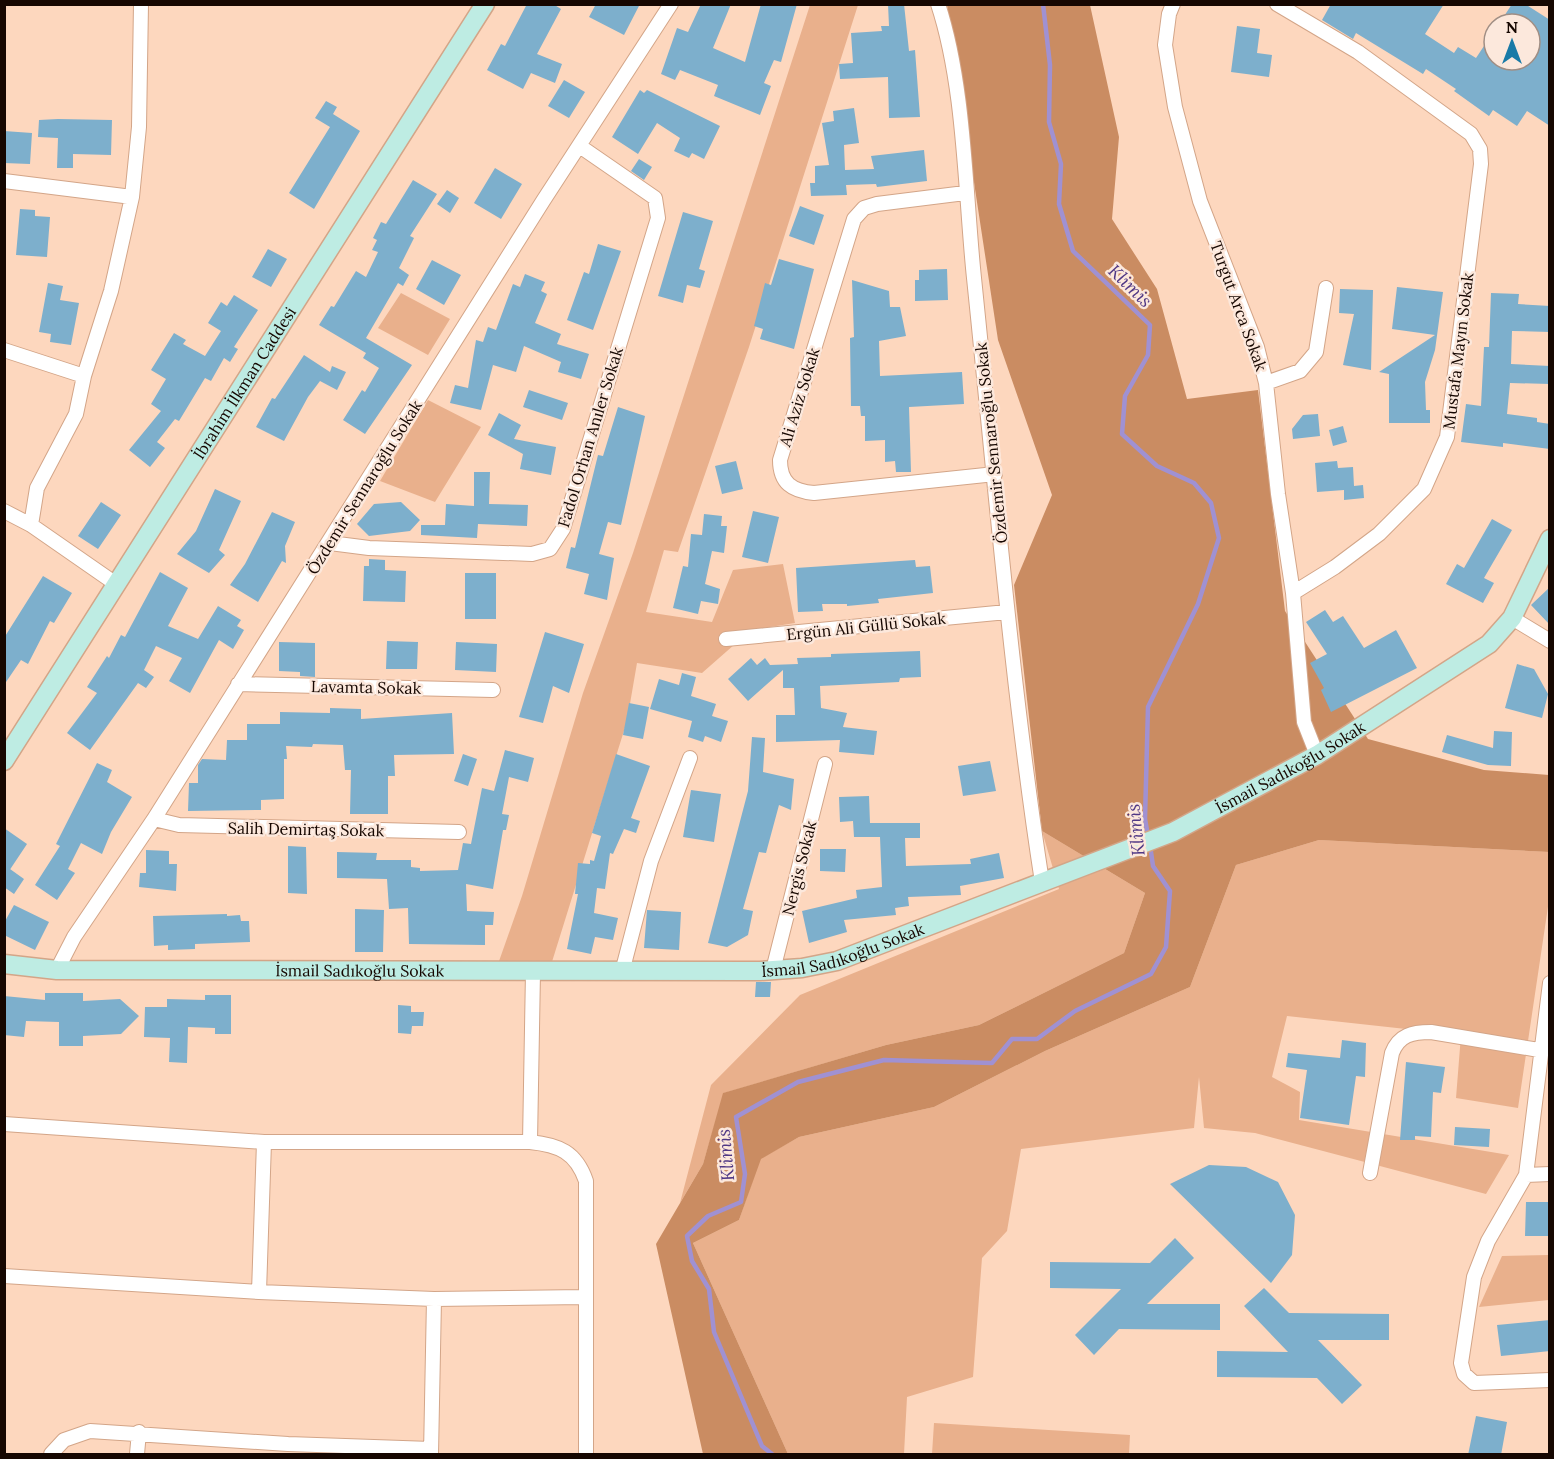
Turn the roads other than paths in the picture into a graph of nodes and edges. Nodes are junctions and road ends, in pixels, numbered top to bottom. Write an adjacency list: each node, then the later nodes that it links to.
1 (141, 4): 10 (street)
2 (485, 4): 20 (street, İbrahim İlkman Caddesi)
3 (671, 4): 7 (street, Özdemir Sennaroğlu Sokak)
4 (938, 4): 9 (street, Özdemir Sennaroğlu Sokak)
5 (1173, 4): 14 (street, Turgut Arca Sokak)
6 (1277, 4): 21 (street, Mustafa Mayın Sokak)
7 (581, 147): 19 (street, Özdemir Sennaroğlu Sokak); 19 (street, Fadol Orhan Anıler Sokak)
8 (4, 181): 10 (street)
9 (965, 193): 15 (street, Özdemir Sennaroğlu Sokak); 15 (street, Ali Aziz Sokak)
10 (132, 197): 13 (street)
11 (1326, 288): 14 (street)
12 (4, 350): 13 (street)
13 (84, 376): 17 (street)
14 (1266, 383): 21 (street, Turgut Arca Sokak)
15 (995, 474): 22 (street, Özdemir Sennaroğlu Sokak)
16 (4, 511): 17 (street)
17 (31, 525): 20 (street)
18 (1550, 539): 23 (street, İsmail Sadıkoğlu Sokak)
19 (330, 543): 26 (street, Özdemir Sennaroğlu Sokak)
20 (116, 584): 30 (street, İbrahim İlkman Caddesi)
21 (1293, 593): 28 (street, Turgut Arca Sokak)
22 (1007, 612): 24 (street, Ergün Ali Güllü Sokak); 34 (street, Özdemir Sennaroğlu Sokak)
23 (1512, 618): 25 (street); 28 (street, İsmail Sadıkoğlu Sokak)
24 (726, 639)
25 (1550, 641)
26 (238, 684): 27 (street, Lavamta Sokak); 32 (street, Özdemir Sennaroğlu Sokak)
27 (494, 690)
28 (1317, 755): 34 (street, İsmail Sadıkoğlu Sokak)
29 (690, 758): 39 (street)
30 (4, 761)
31 (825, 764): 37 (street, Nergis Sokak)
32 (154, 819): 33 (street, Salih Demirtaş Sokak); 36 (street, Özdemir Sennaroğlu Sokak)
33 (459, 832)
34 (1042, 882): 37 (street, İsmail Sadıkoğlu Sokak)
35 (4, 964): 36 (street, İsmail Sadıkoğlu Sokak)
36 (57, 970): 38 (street, İsmail Sadıkoğlu Sokak)
37 (773, 970): 39 (street, İsmail Sadıkoğlu Sokak)
38 (533, 972): 39 (street, İsmail Sadıkoğlu Sokak); 44 (street)
39 (622, 972)
40 (1550, 983): 41 (street)
41 (1539, 1050): 45 (street); 46 (street)
42 (4, 1124): 43 (street)
43 (264, 1142): 44 (street); 49 (street)
44 (530, 1142): 50 (street)
45 (1370, 1173)
46 (1526, 1174): 47 (street); 52 (street)
47 (1550, 1174)
48 (4, 1276): 49 (street)
49 (259, 1292): 51 (street)
50 (584, 1297): 51 (street); 58 (street)
51 (434, 1299): 55 (street)
52 (1550, 1380)
53 (139, 1432): 54 (street); 56 (street); 57 (street)
54 (287, 1449): 55 (street)
55 (431, 1452)
56 (51, 1455)
57 (137, 1455)
58 (586, 1455)

